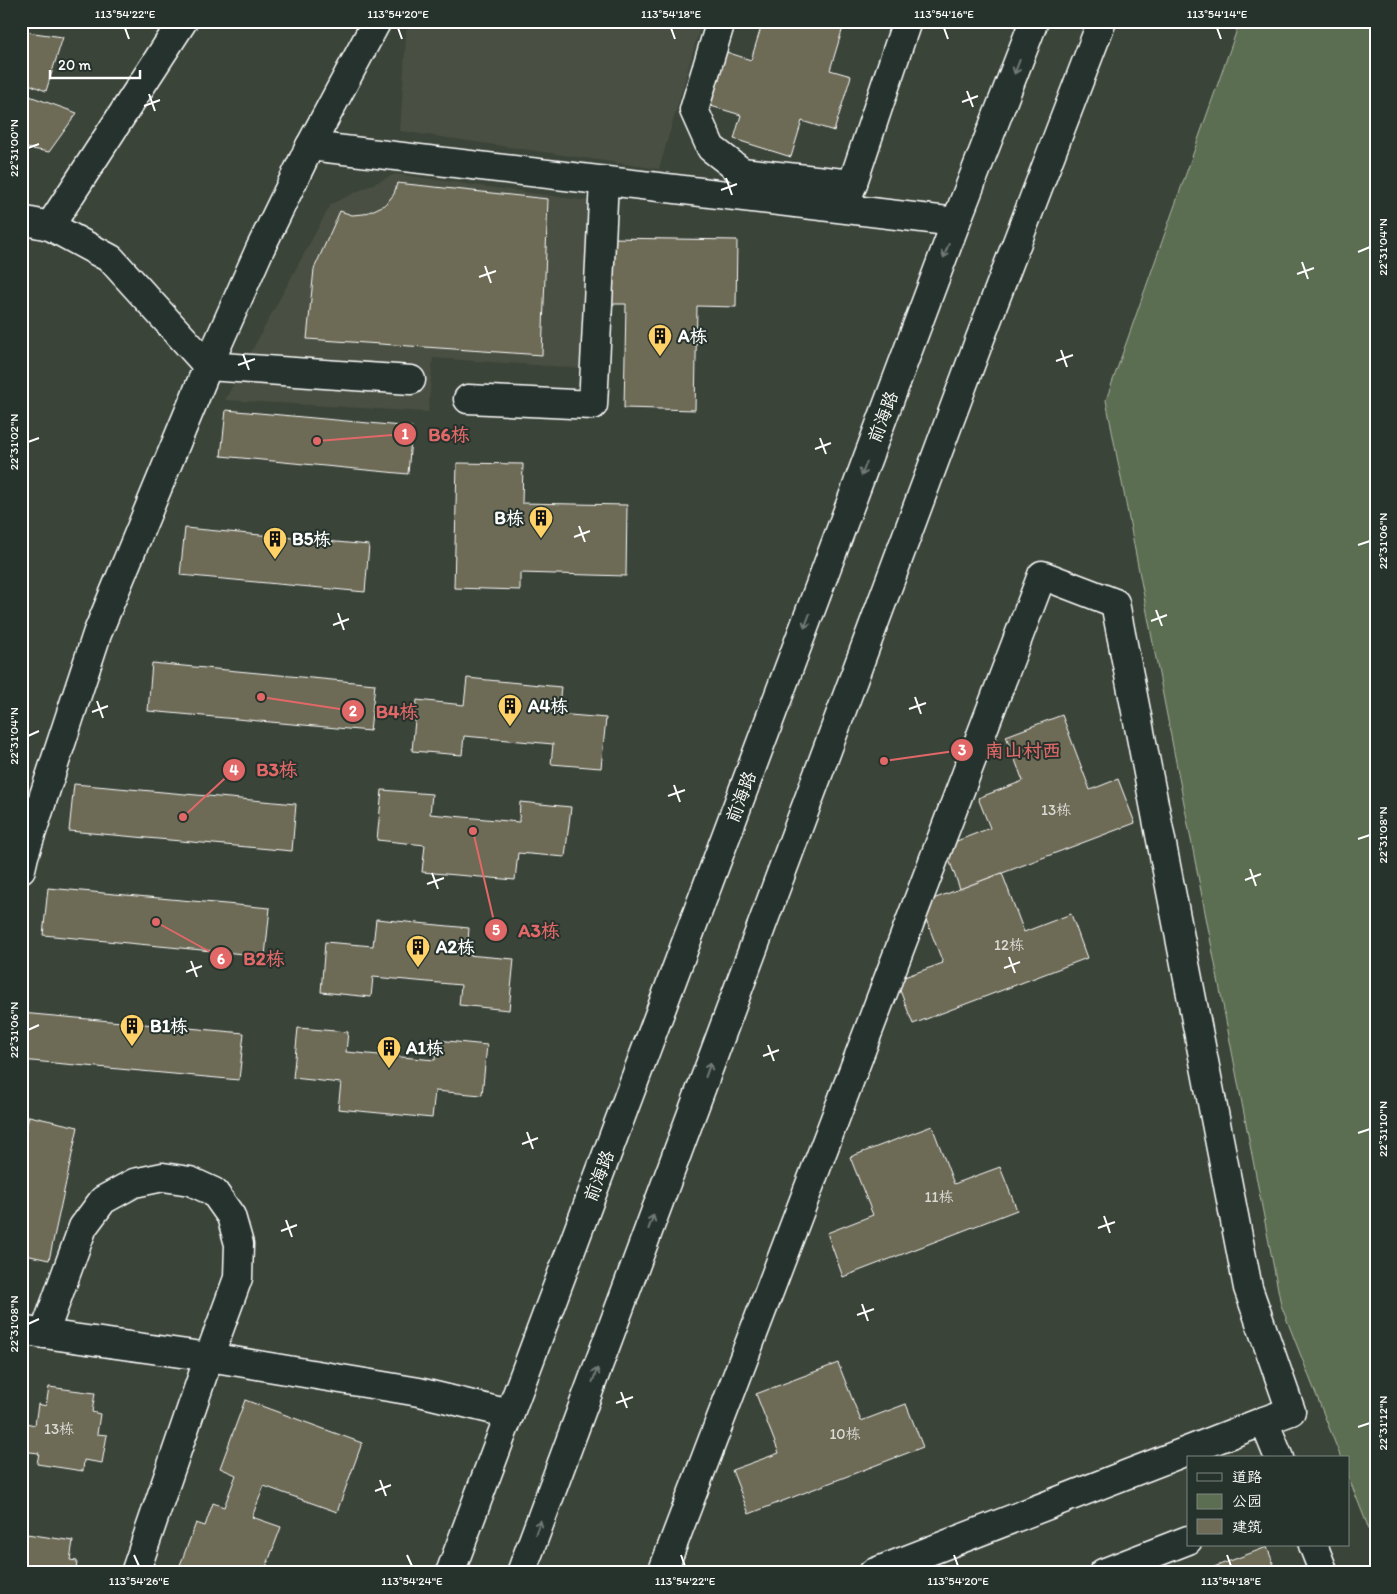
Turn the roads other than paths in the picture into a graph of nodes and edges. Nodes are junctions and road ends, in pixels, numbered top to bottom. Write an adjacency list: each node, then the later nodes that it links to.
1 (183, 21): 12 (main road)
2 (376, 21): 7 (main road)
3 (721, 21): 9 (main road)
4 (907, 21): 9 (main road)
5 (1034, 21): 11 (main road, 前海路, one-way to 11)
6 (1102, 21): 26 (main road, one-way to 6)
7 (310, 146): 8 (main road); 13 (main road)
8 (604, 181): 9 (main road); 15 (main road)
9 (849, 196): 11 (main road)
10 (21, 220): 12 (main road)
11 (956, 222): 19 (main road, 前海路, one-way to 19)
12 (50, 226): 13 (main road)
13 (208, 366): 14 (main road); 16 (main road)
14 (411, 380)
15 (468, 399)
16 (21, 869)
17 (33, 1332): 18 (main road); 18 (main road)
18 (210, 1357): 19 (main road); 24 (main road)
19 (510, 1414): 25 (main road, 前海路)
20 (1264, 1421): 21 (main road); 27 (main road); 28 (main road)
21 (1278, 1456)
22 (1187, 1540): 29 (main road)
23 (1313, 1546): 30 (main road)
24 (135, 1573)
25 (450, 1573)
26 (521, 1573)
27 (662, 1573)
28 (873, 1573)
29 (1104, 1573)
30 (1324, 1573)

